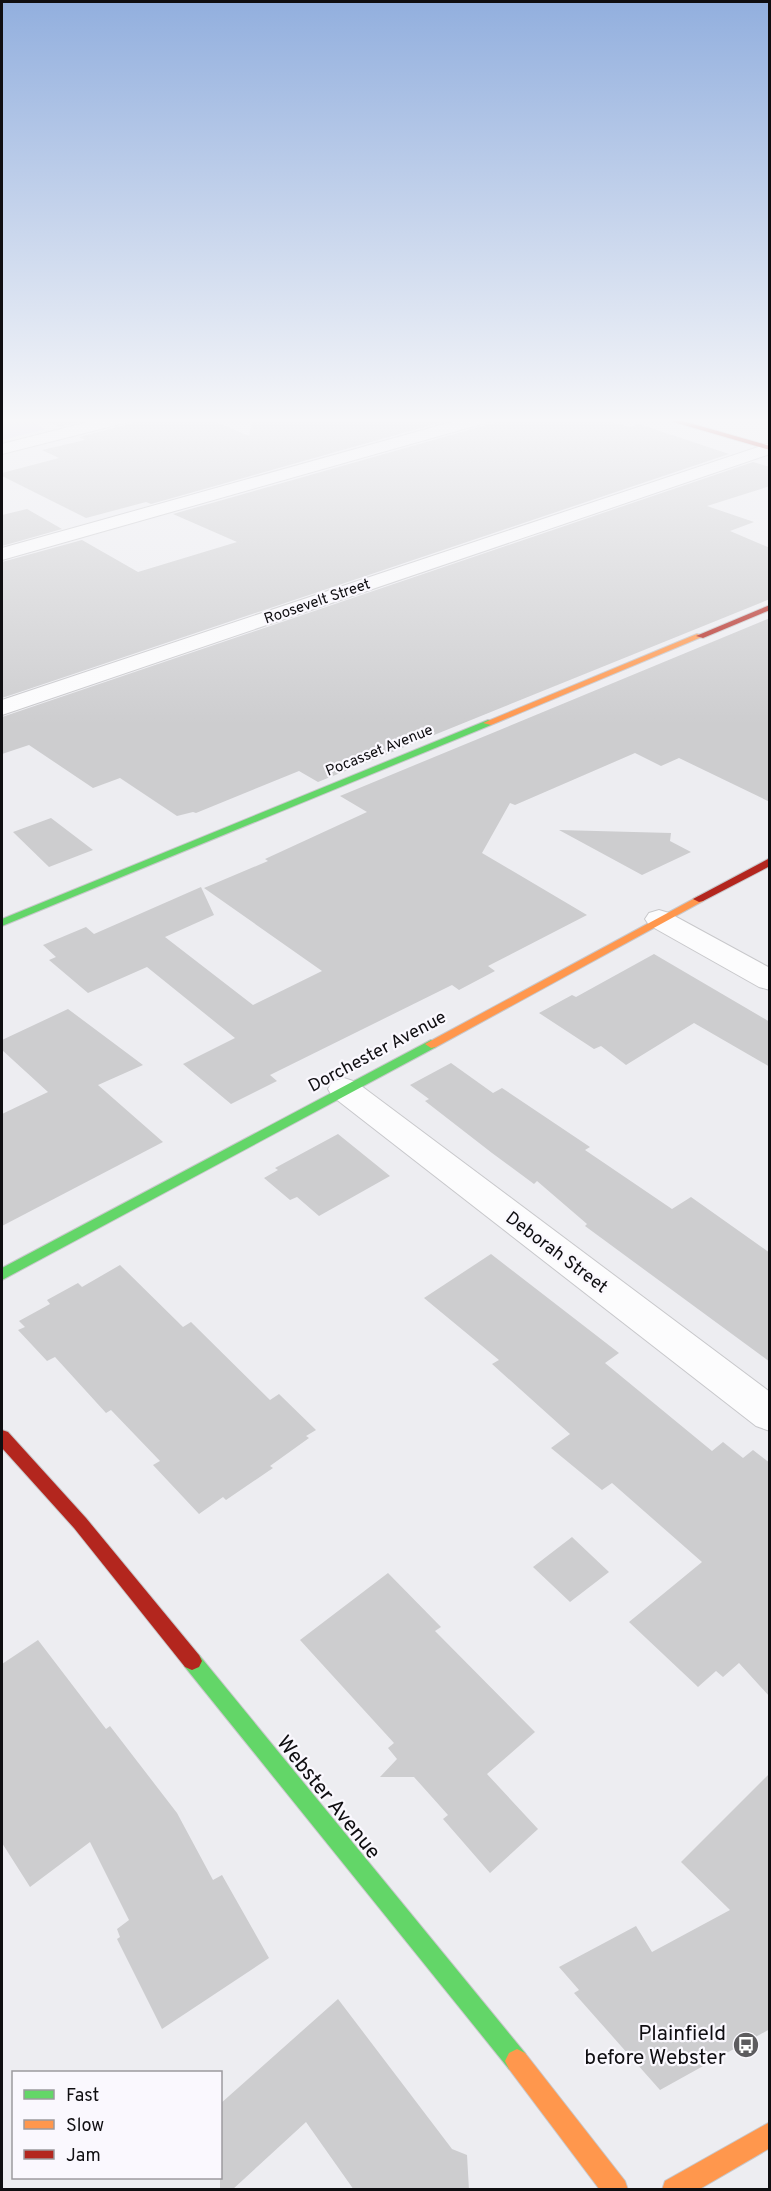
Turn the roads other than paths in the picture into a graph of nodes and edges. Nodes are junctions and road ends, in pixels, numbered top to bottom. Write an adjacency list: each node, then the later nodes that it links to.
1 (122, 520): 3 (street)
2 (556, 520): 5 (street, Roosevelt Street)
3 (2, 554)
4 (770, 607): 8 (street, Pocasset Avenue)
5 (2, 708)
6 (770, 861): 7 (street, Dorchester Avenue)
7 (659, 919): 9 (street); 10 (street, Dorchester Avenue)
8 (2, 923)
9 (770, 981)
10 (344, 1089): 11 (street, Dorchester Avenue); 12 (street, Deborah Street)
11 (2, 1275)
12 (770, 1415)
13 (2, 1437): 15 (street, Webster Avenue)
14 (770, 2134): 16 (street)
15 (616, 2190)
16 (674, 2190)

